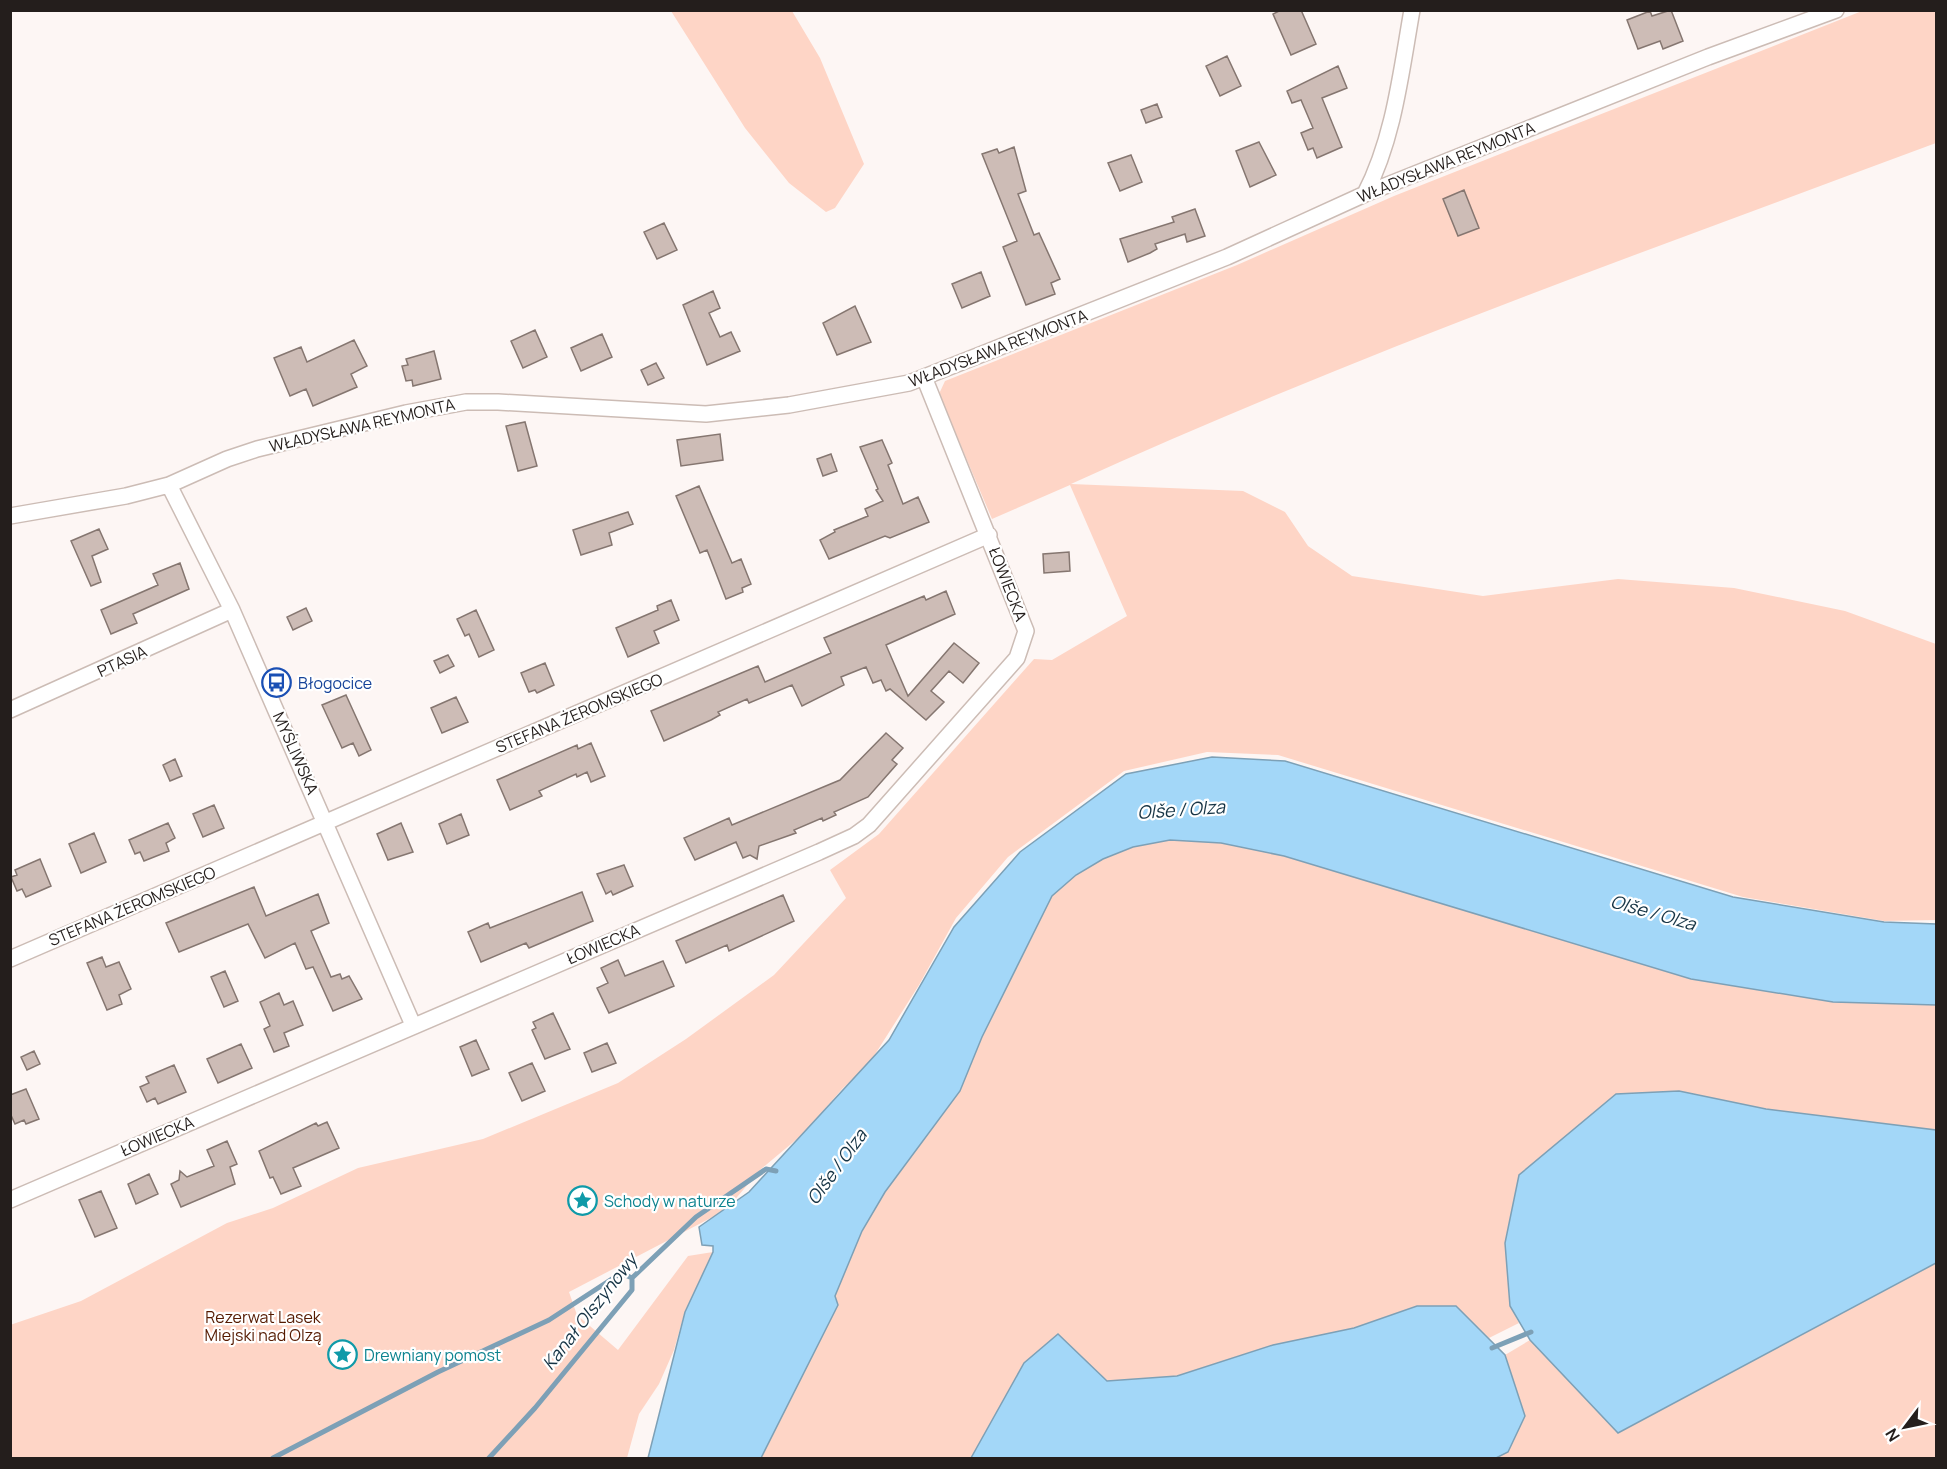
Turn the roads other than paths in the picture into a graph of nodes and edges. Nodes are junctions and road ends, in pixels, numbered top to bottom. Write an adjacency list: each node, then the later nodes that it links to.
1 (1412, 10): 3 (street)
2 (1836, 10): 3 (street, WŁADYSŁAWA REYMONTA)
3 (1365, 194): 4 (street, WŁADYSŁAWA REYMONTA)
4 (924, 377): 5 (street, WŁADYSŁAWA REYMONTA); 7 (street)
5 (169, 485): 6 (street, WŁADYSŁAWA REYMONTA); 8 (street, MYŚLIWSKA)
6 (10, 516)
7 (989, 535): 10 (street, STEFANA ŻEROMSKIEGO); 12 (street, ŁOWIECKA)
8 (232, 610): 9 (street, PTASIA); 10 (street, MYŚLIWSKA)
9 (10, 710)
10 (327, 822): 11 (street, STEFANA ŻEROMSKIEGO); 12 (street, MYŚLIWSKA)
11 (10, 959)
12 (413, 1025): 13 (street, ŁOWIECKA)
13 (10, 1200)

